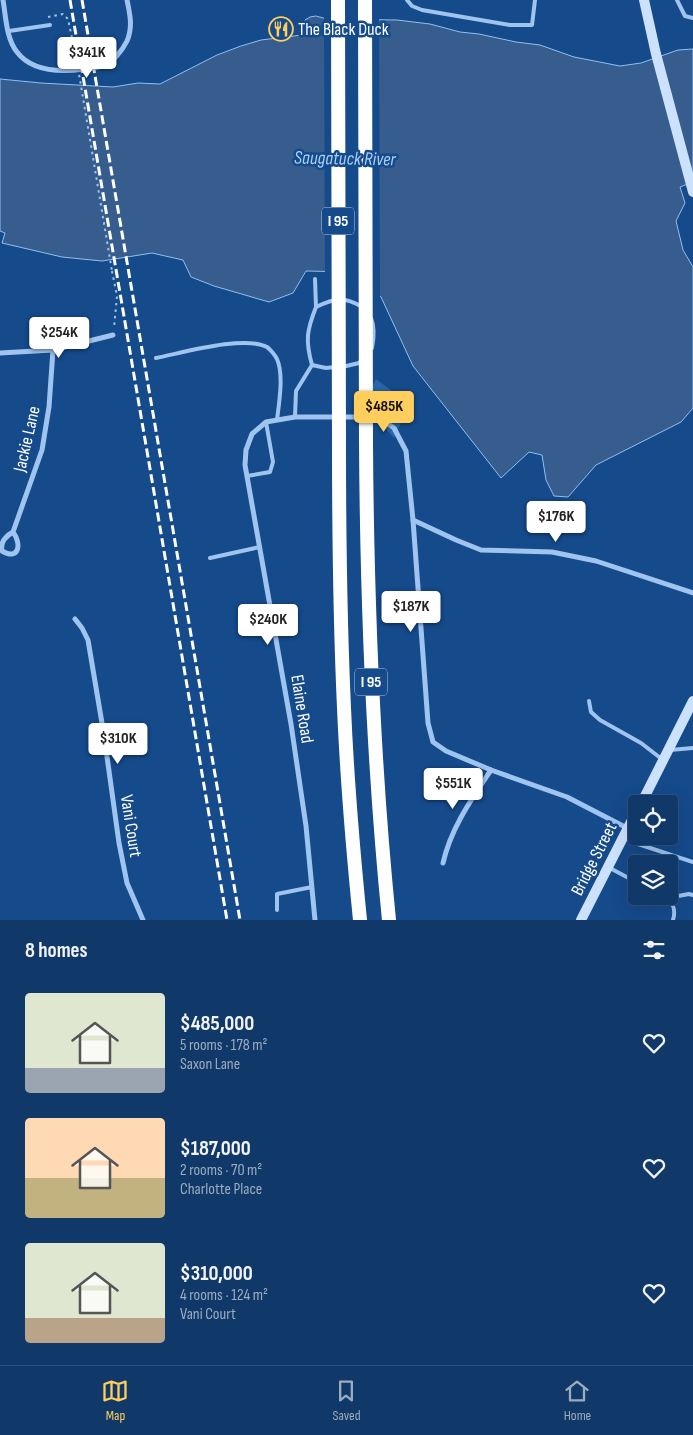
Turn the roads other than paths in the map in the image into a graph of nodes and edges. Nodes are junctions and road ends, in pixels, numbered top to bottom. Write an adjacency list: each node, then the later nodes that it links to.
1 (4, 0): 11 (street)
2 (127, 0): 11 (street)
3 (338, 0): 50 (highway, I 95, bridge)
4 (365, 0): 51 (highway, I 95, bridge)
5 (407, 0): 6 (lane)
6 (535, 0)
7 (644, 0): 12 (main road)
8 (677, 0): 9 (lane)
9 (693, 18)
10 (50, 25): 11 (lane)
11 (9, 31)
12 (691, 188)
13 (315, 278): 14 (lane)
14 (316, 306): 19 (lane); 19 (lane)
15 (113, 336): 16 (street)
16 (53, 350): 17 (street); 25 (street, Jackie Lane)
17 (0, 353)
18 (156, 358): 21 (lane)
19 (312, 365): 20 (lane)
20 (295, 417): 21 (street); 24 (street)
21 (277, 420): 22 (street)
22 (266, 422): 23 (street, Elaine Road); 23 (lane)
23 (247, 476): 26 (street, Elaine Road)
24 (413, 520): 28 (street); 35 (street)
25 (13, 532)
26 (260, 547): 27 (lane); 43 (street, Elaine Road)
27 (210, 558)
28 (693, 593)
29 (75, 619): 48 (street, Vani Court)
30 (589, 701): 34 (lane)
31 (693, 701): 33 (main road)
32 (693, 748): 33 (lane)
33 (668, 750): 34 (main road)
34 (663, 760): 36 (main road)
35 (491, 770): 38 (street); 40 (street)
36 (646, 795)
37 (628, 828): 38 (main road, Bridge Street)
38 (626, 832): 39 (lane); 41 (main road, Bridge Street)
39 (693, 862)
40 (443, 863)
41 (608, 867): 42 (lane); 52 (main road, Bridge Street)
42 (628, 878)
43 (312, 887): 47 (lane); 49 (street, Elaine Road)
44 (678, 895): 45 (lane)
45 (693, 895)
46 (673, 905): 53 (lane)
47 (277, 910)
48 (143, 920)
49 (315, 920)
50 (360, 920)
51 (389, 920)
52 (581, 920)
53 (673, 920)

